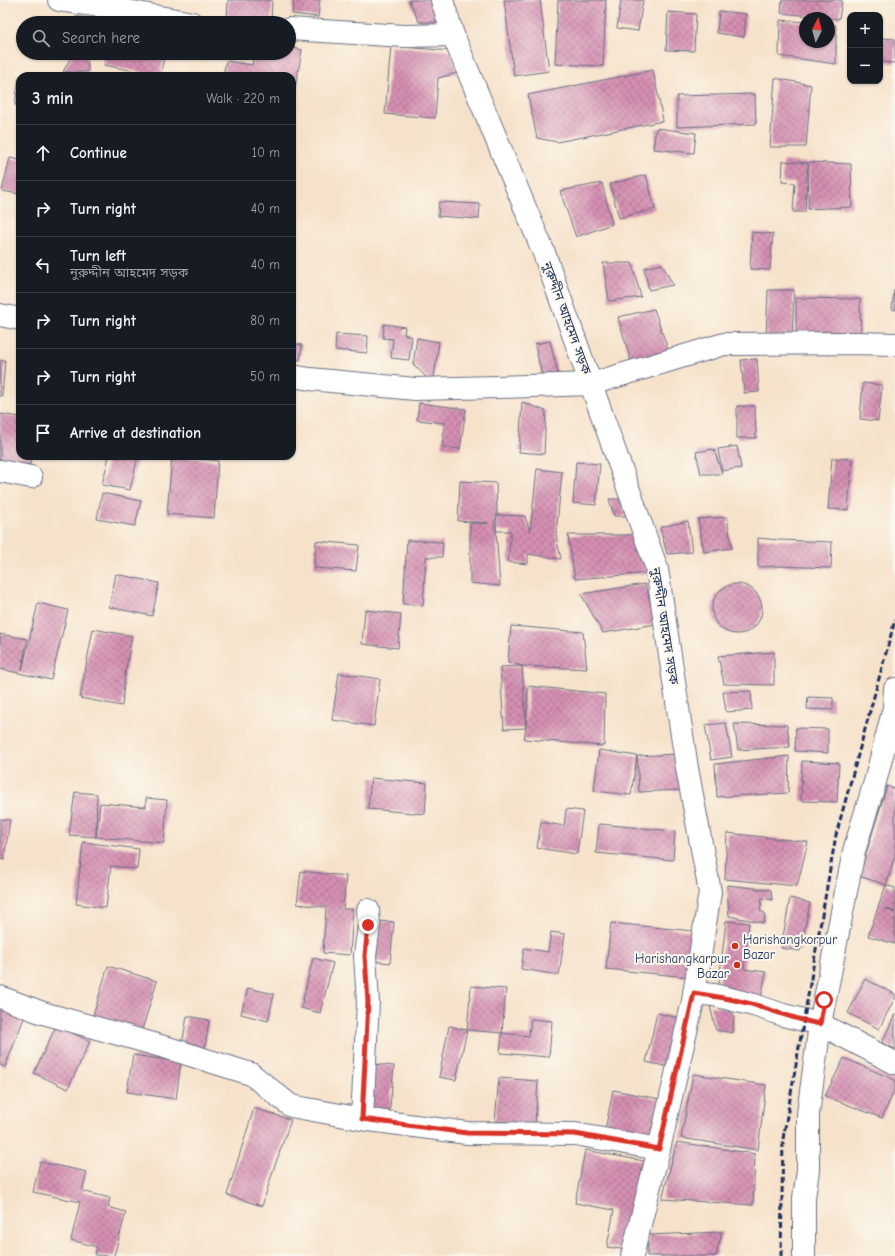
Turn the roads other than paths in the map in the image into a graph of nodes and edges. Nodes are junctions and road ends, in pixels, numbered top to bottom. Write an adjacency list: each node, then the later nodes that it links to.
1 (59, 0): 3 (street)
2 (442, 0): 5 (street, নুরুদ্দীন আহমেদ সড়ক)
3 (154, 16)
4 (296, 29): 5 (street)
5 (453, 35): 10 (street, নুরুদ্দীন আহমেদ সড়ক)
6 (0, 315): 7 (street)
7 (16, 318)
8 (895, 344): 10 (street)
9 (296, 377): 10 (street)
10 (591, 384): 15 (street, নুরুদ্দীন আহমেদ সড়ক)
11 (0, 471): 12 (street)
12 (32, 477)
13 (895, 689): 17 (street)
14 (368, 910): 19 (street)
15 (694, 993): 17 (street); 20 (street, নুরুদ্দীন আহমেদ সড়ক)
16 (0, 997): 19 (street)
17 (820, 1024): 18 (street); 22 (street)
18 (895, 1063)
19 (362, 1119): 20 (street)
20 (659, 1149): 21 (street, নুরুদ্দীন আহমেদ সড়ক)
21 (632, 1256)
22 (804, 1256)

